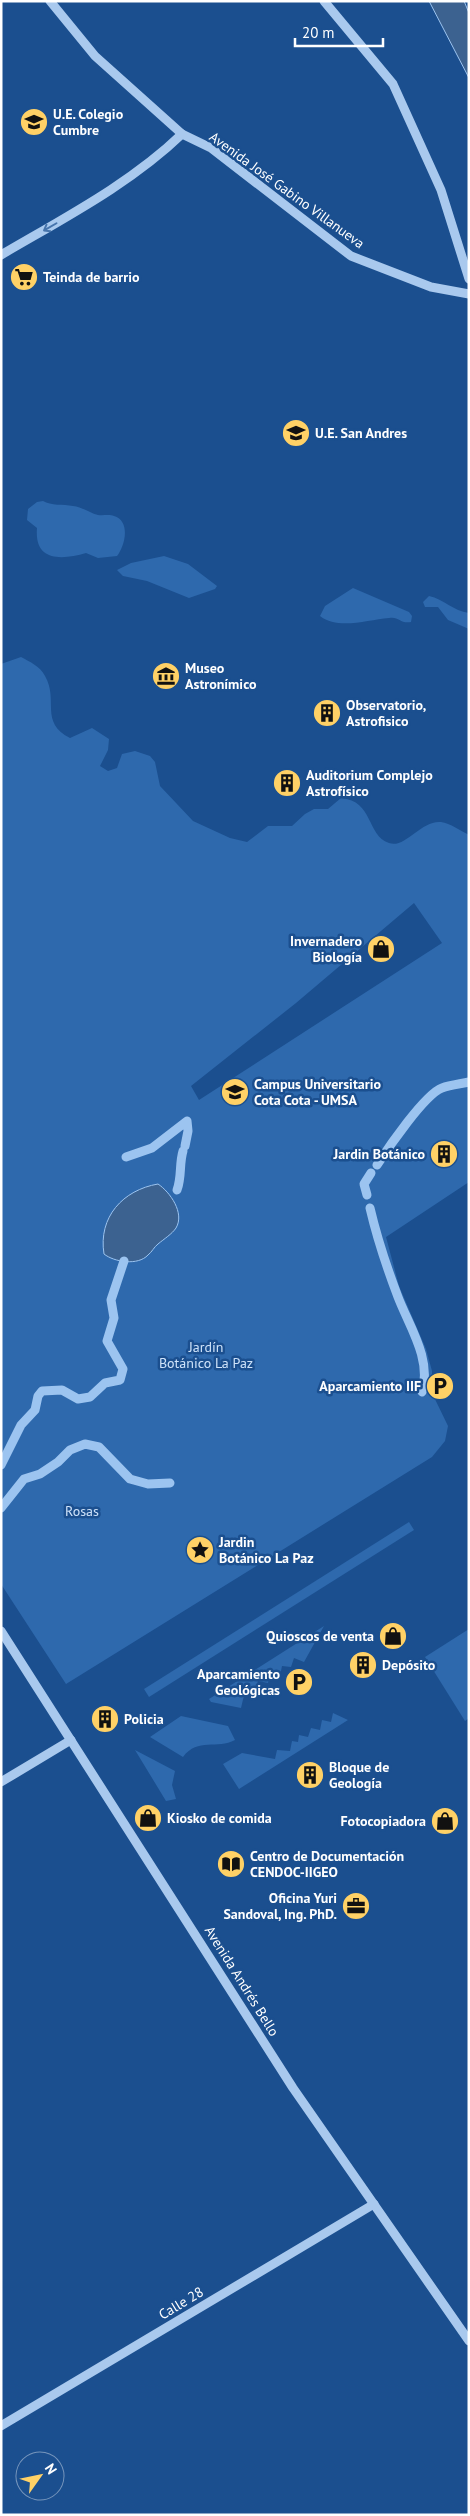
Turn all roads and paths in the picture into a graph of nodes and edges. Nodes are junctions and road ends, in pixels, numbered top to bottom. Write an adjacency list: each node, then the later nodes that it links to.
1 (50, 1): 3 (street, Avenida José Gabino Villanueva)
2 (324, 1): 5 (street)
3 (182, 134): 4 (street, one-way to 4); 6 (street, Avenida José Gabino Villanueva)
4 (1, 255)
5 (469, 279)
6 (469, 294)
7 (1, 1630): 8 (street, Avenida Andrés Bello)
8 (70, 1740): 9 (street); 10 (street, Avenida Andrés Bello)
9 (1, 1782)
10 (374, 2204): 11 (street, Avenida Andrés Bello); 12 (street, Calle 28)
11 (469, 2341)
12 (1, 2426)

